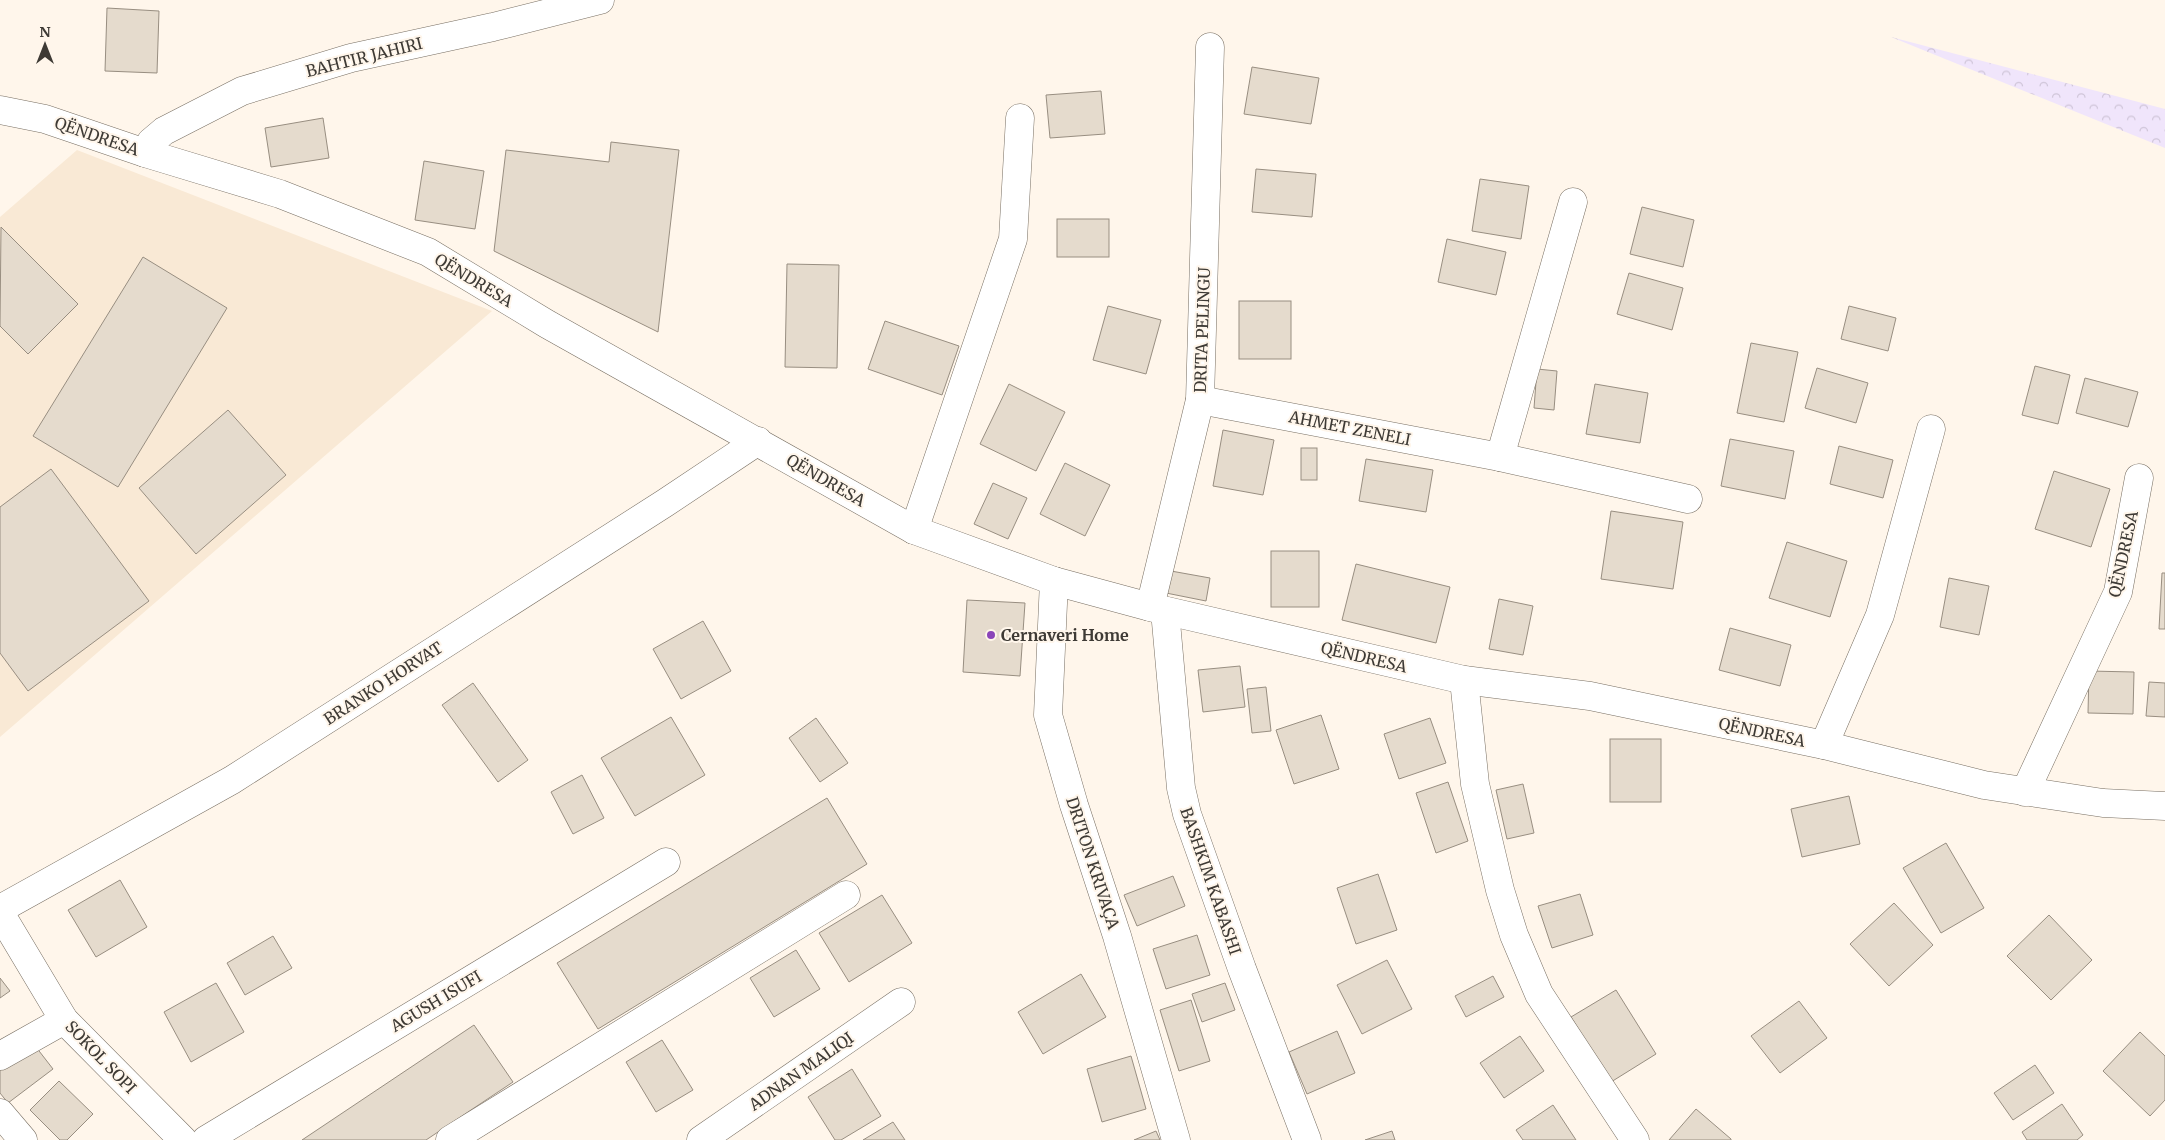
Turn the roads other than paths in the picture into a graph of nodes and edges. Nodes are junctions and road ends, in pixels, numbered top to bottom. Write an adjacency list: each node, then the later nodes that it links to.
1 (600, 0): 5 (street, BAHTIR JAHIRI)
2 (1210, 47): 7 (street, DRITA PELINGU)
3 (0, 110): 5 (street, QËNDRESA)
4 (1020, 118): 13 (street)
5 (145, 153): 9 (street, QËNDRESA)
6 (1573, 202): 10 (street)
7 (1200, 400): 10 (street, AHMET ZENELI); 15 (street, DRITA PELINGU)
8 (1931, 429): 17 (street, QËNDRESA)
9 (758, 441): 13 (street, QËNDRESA); 22 (street, BRANKO HORVAT)
10 (1500, 457): 12 (street, AHMET ZENELI)
11 (2139, 478): 18 (street, QËNDRESA)
12 (1688, 499)
13 (914, 530): 14 (street, QËNDRESA)
14 (1054, 581): 15 (street, QËNDRESA); 33 (street, DRITON KRIVAÇA)
15 (1158, 609): 16 (street, QËNDRESA); 34 (street, BASHKIM KABASHI)
16 (1464, 680): 17 (street, QËNDRESA); 35 (street)
17 (1824, 746): 18 (street, QËNDRESA)
18 (2025, 792): 19 (street, QËNDRESA)
19 (2165, 806)
20 (666, 862): 30 (street, AGUSH ISUFI)
21 (846, 895): 31 (street)
22 (0, 909)
23 (0, 913): 25 (street, SOKOL SOPI)
24 (901, 1002): 32 (street, ADNAN MALIQI)
25 (64, 1020): 26 (street); 29 (street, SOKOL SOPI)
26 (0, 1056)
27 (0, 1113): 28 (street)
28 (23, 1140)
29 (183, 1140)
30 (206, 1140)
31 (450, 1140)
32 (702, 1140)
33 (1176, 1140)
34 (1307, 1140)
35 (1635, 1140)

